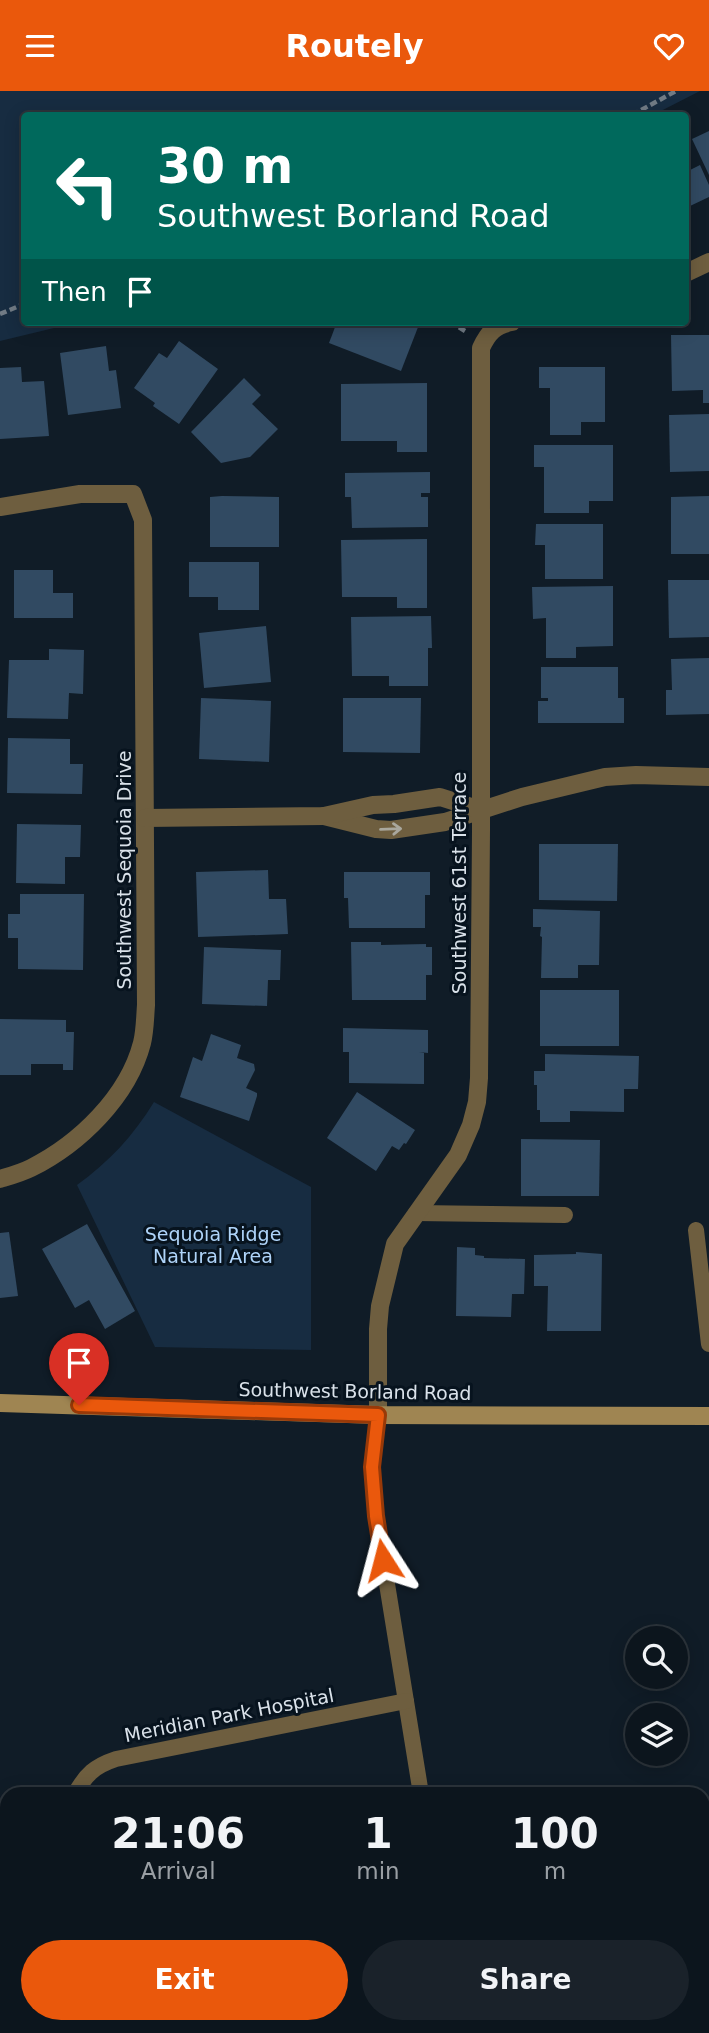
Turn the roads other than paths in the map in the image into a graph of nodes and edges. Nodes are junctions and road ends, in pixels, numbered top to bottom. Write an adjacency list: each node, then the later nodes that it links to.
1 (709, 262): 2 (street)
2 (689, 271)
3 (501, 326): 6 (street, Southwest 61st Terrace)
4 (0, 506): 8 (street, Southwest Sequoia Drive)
5 (709, 777): 6 (street)
6 (481, 810): 7 (street); 7 (street, one-way to 6); 10 (street, Southwest 61st Terrace)
7 (324, 816): 8 (street)
8 (145, 818): 9 (street, Southwest Sequoia Drive)
9 (0, 1179)
10 (416, 1213): 11 (lane); 15 (street, Southwest 61st Terrace)
11 (565, 1215)
12 (696, 1230): 13 (lane)
13 (709, 1345)
14 (0, 1403): 15 (main road, Southwest Borland Road)
15 (378, 1415): 16 (main road, Southwest Borland Road); 17 (lane)
16 (709, 1416)
17 (406, 1701): 18 (lane, Meridian Park Hospital); 19 (lane)
18 (80, 1787)
19 (420, 1787)

